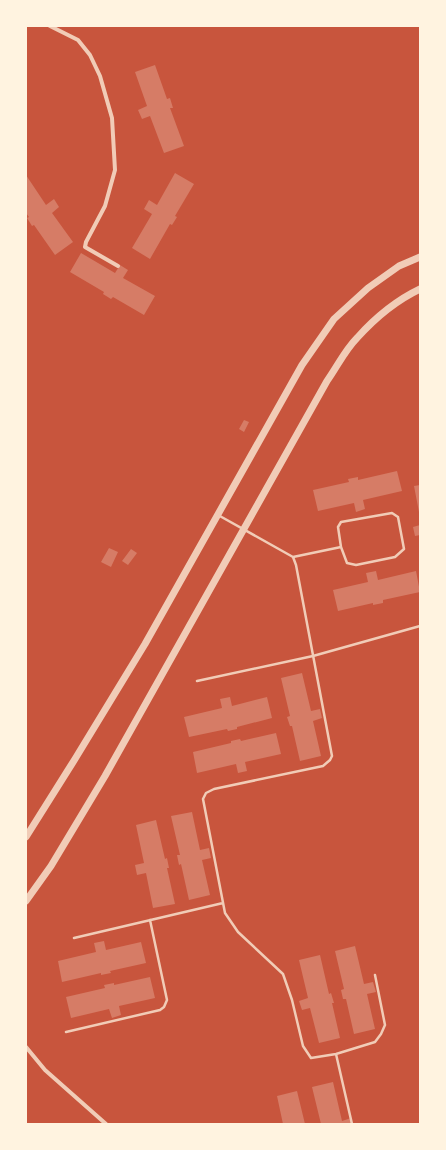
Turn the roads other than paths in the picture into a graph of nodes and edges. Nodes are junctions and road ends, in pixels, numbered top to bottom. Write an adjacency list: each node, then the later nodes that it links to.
1 (50, 26): 3 (street)
2 (420, 257): 5 (street)
3 (118, 266)
4 (420, 289): 6 (street)
5 (218, 515): 6 (lane); 12 (street)
6 (244, 529): 8 (lane); 13 (street)
7 (341, 547): 7 (lane); 8 (lane)
8 (293, 557): 10 (lane)
9 (420, 626): 10 (lane)
10 (313, 656): 11 (lane); 14 (lane)
11 (197, 681)
12 (26, 837)
13 (26, 901)
14 (223, 904): 15 (lane); 20 (lane)
15 (150, 920): 16 (lane); 18 (lane)
16 (74, 938)
17 (375, 974): 20 (lane)
18 (66, 1032)
19 (26, 1047): 21 (street)
20 (336, 1054): 22 (lane)
21 (106, 1124)
22 (352, 1124)

